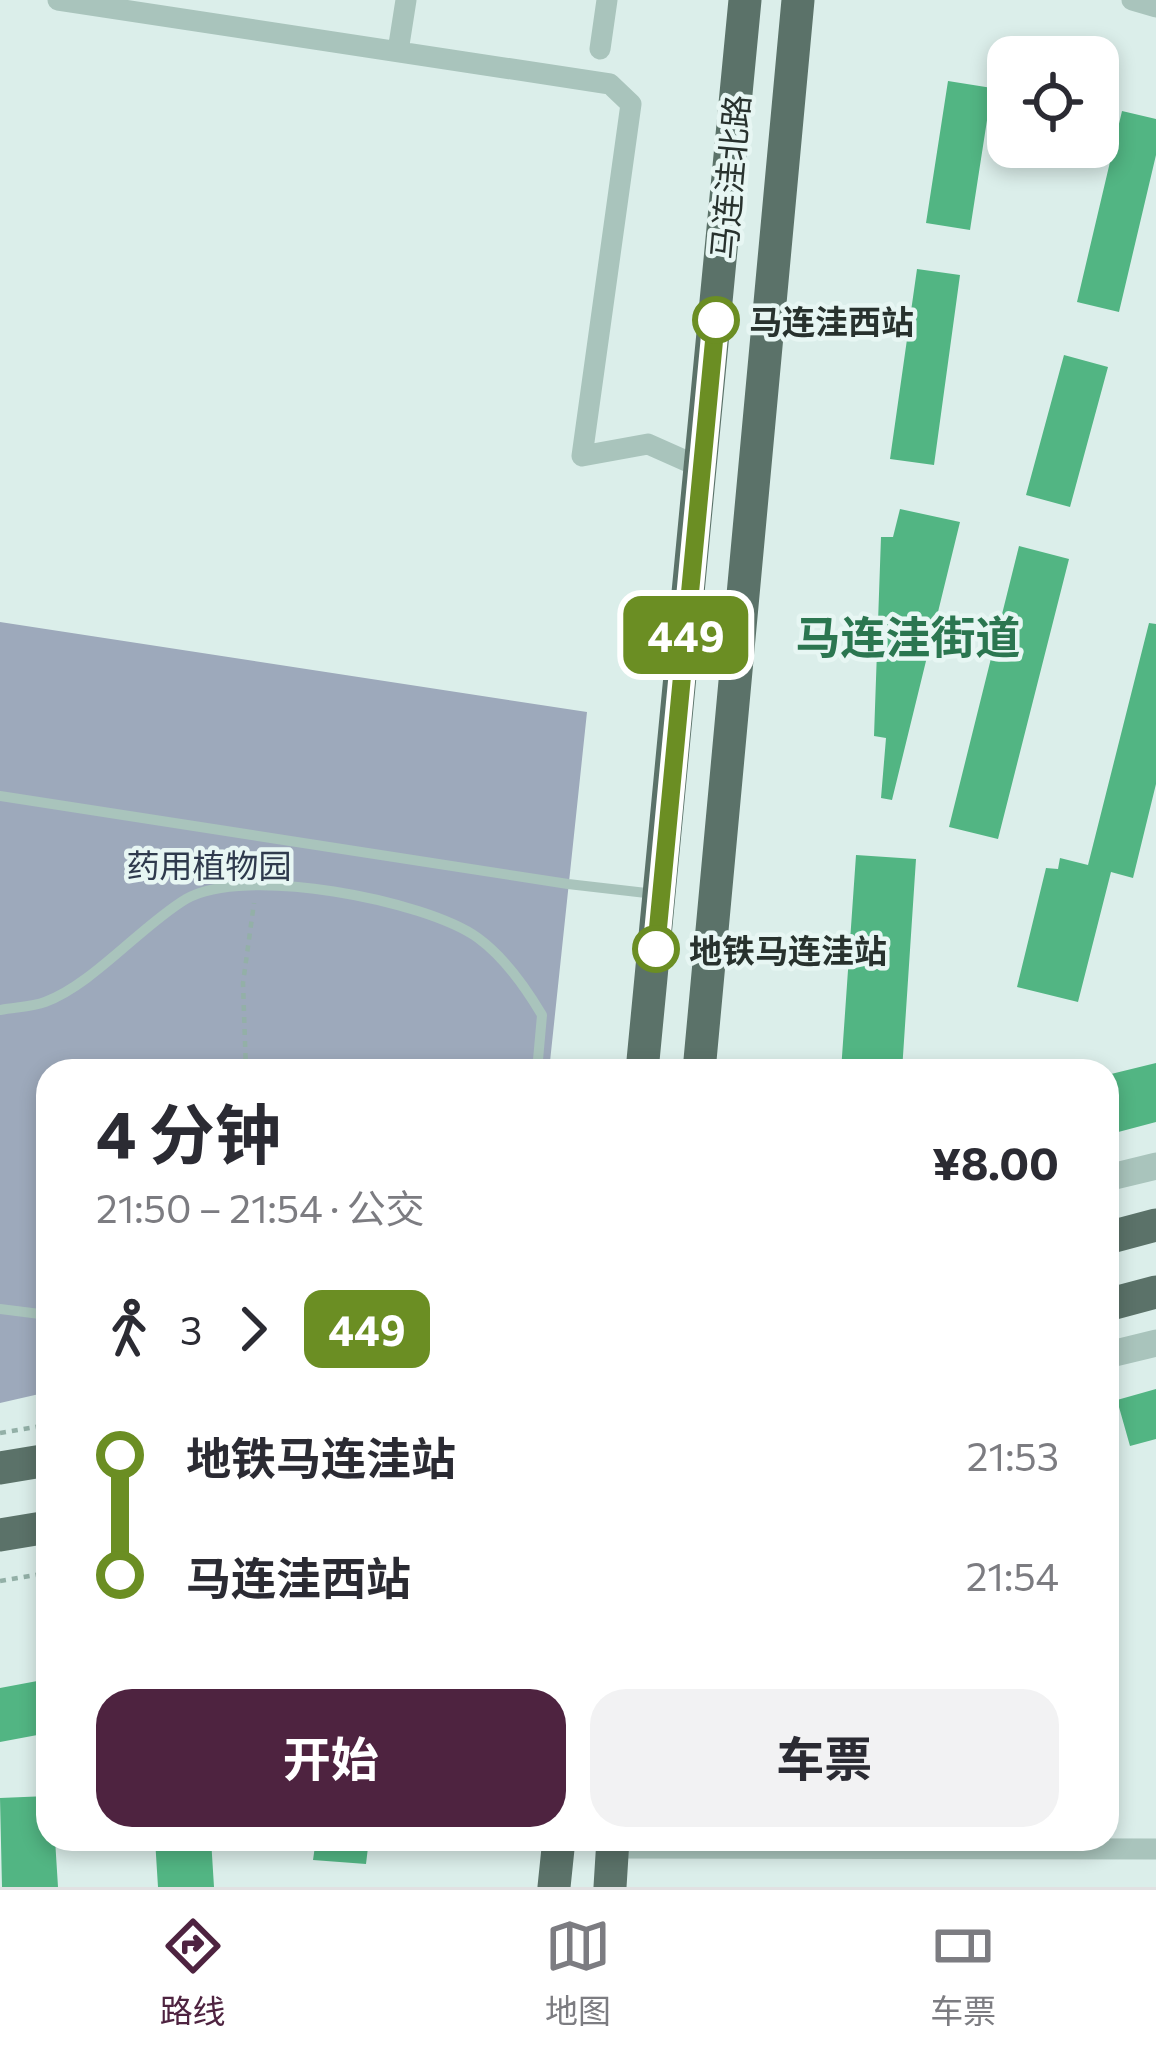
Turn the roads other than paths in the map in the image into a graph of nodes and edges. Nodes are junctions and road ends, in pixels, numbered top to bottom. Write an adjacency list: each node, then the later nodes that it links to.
1 (58, 0): 9 (street)
2 (406, 0): 9 (street)
3 (607, 0): 8 (street)
4 (746, 0): 10 (main road, 马连洼北路)
5 (797, 0): 16 (main road, 马连洼北路)
6 (1132, 0): 7 (street)
7 (1156, 7)
8 (600, 49)
9 (398, 51): 10 (street)
10 (702, 468): 12 (main road, 马连洼北路)
11 (0, 796): 12 (lane)
12 (662, 894): 15 (main road, 马连洼北路)
13 (0, 1010): 14 (lane)
14 (537, 1059)
15 (643, 1059)
16 (700, 1059)
17 (1156, 1166): 18 (street)
18 (1119, 1175)
19 (1156, 1225): 20 (main road)
20 (1119, 1235)
21 (1156, 1292): 22 (main road)
22 (1119, 1302)
23 (0, 1309): 24 (lane)
24 (36, 1314)
25 (1156, 1343): 26 (street)
26 (1119, 1352)
27 (36, 1462): 28 (main road)
28 (0, 1468)
29 (36, 1529): 30 (main road)
30 (0, 1535)
31 (1119, 1849): 32 (street)
32 (1156, 1849)
33 (558, 1851): 35 (main road)
34 (612, 1851): 36 (main road)
35 (554, 1887)
36 (610, 1887)

